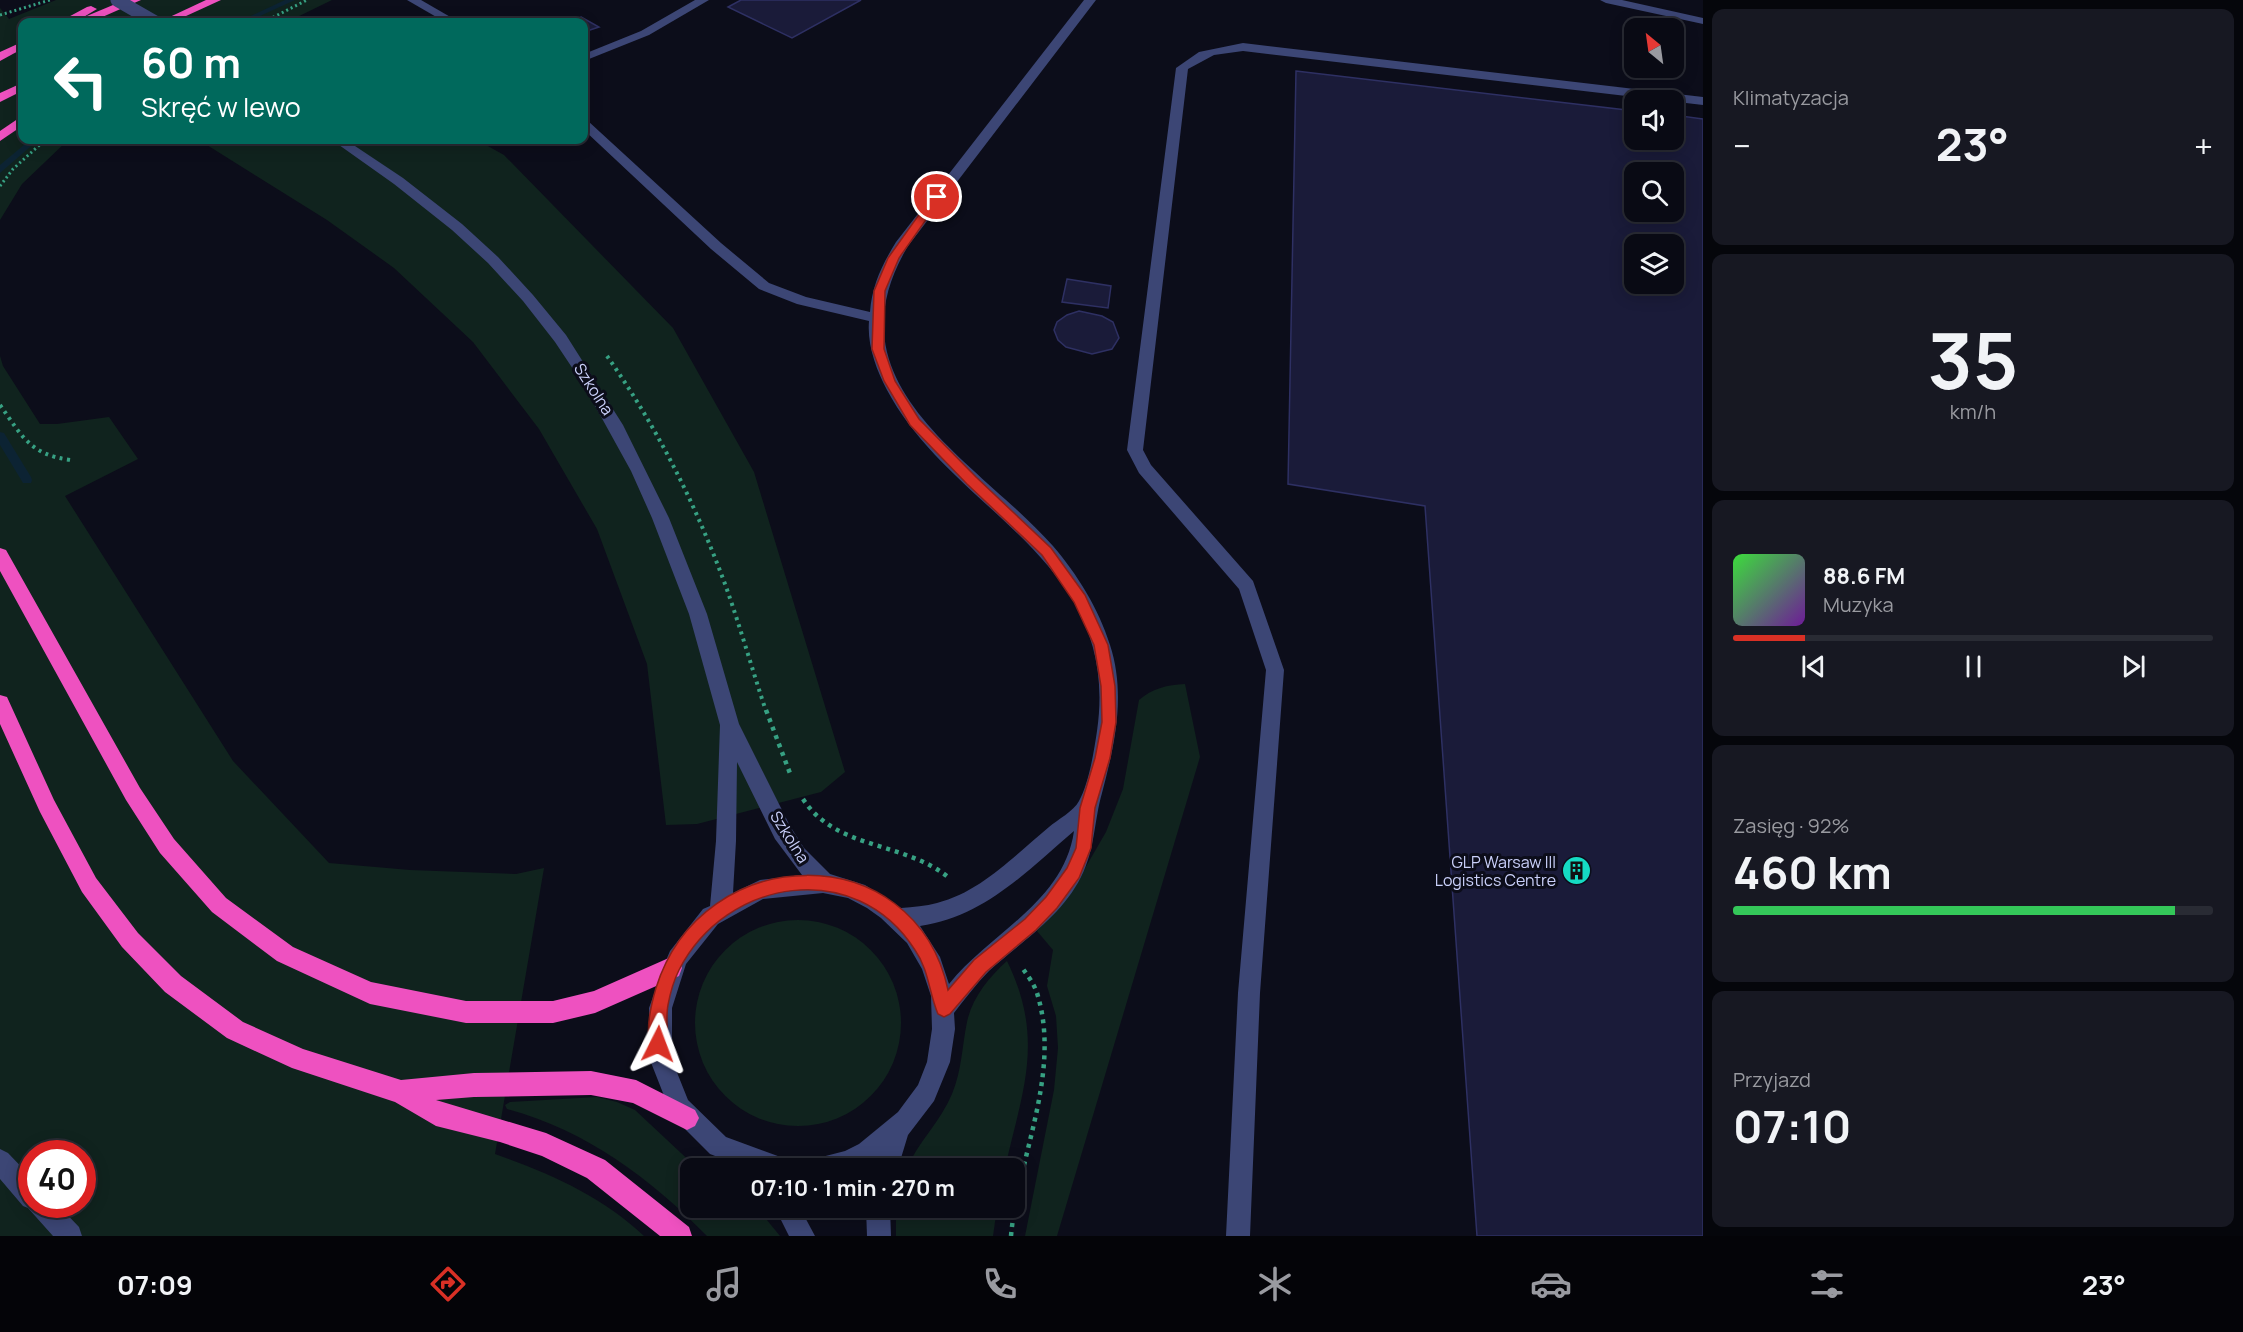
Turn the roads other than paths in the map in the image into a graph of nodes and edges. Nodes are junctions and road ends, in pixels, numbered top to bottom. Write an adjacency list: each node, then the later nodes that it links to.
1 (108, 0): 9 (highway)
2 (117, 0): 11 (street, bridge)
3 (135, 0): 10 (highway)
4 (413, 0): 14 (street)
5 (703, 0): 17 (street)
6 (1090, 0): 26 (street)
7 (1606, 0): 15 (street)
8 (213, 1): 12 (highway); 13 (highway)
9 (73, 18)
10 (92, 18)
11 (148, 18)
12 (174, 18)
13 (185, 18)
14 (446, 18)
15 (1703, 21)
16 (18, 48): 18 (highway)
17 (588, 56)
18 (0, 57)
19 (18, 89): 20 (highway)
20 (0, 98)
21 (1703, 101): 51 (street)
22 (18, 123): 24 (highway)
23 (588, 128): 26 (street)
24 (0, 137)
25 (344, 144): 29 (street, Szkolna)
26 (877, 318): 30 (street)
27 (0, 555): 34 (highway)
28 (0, 703): 36 (highway)
29 (728, 723): 31 (street, Szkolna); 32 (street, Szkolna)
30 (1087, 808): 33 (street); 35 (street)
31 (825, 883): 32 (street); 33 (street)
32 (720, 909): 34 (street)
33 (899, 919): 35 (street)
34 (671, 968): 37 (street)
35 (944, 1008): 38 (street)
36 (400, 1092): 37 (highway); 48 (highway)
37 (687, 1118): 39 (street)
38 (897, 1132): 40 (street); 41 (street)
39 (743, 1158)
40 (853, 1158)
41 (889, 1158)
42 (0, 1161): 43 (street)
43 (18, 1181)
44 (53, 1218): 47 (street)
45 (793, 1218): 49 (street)
46 (878, 1218): 50 (street)
47 (70, 1236)
48 (680, 1236)
49 (803, 1236)
50 (879, 1236)
51 (1238, 1236)

